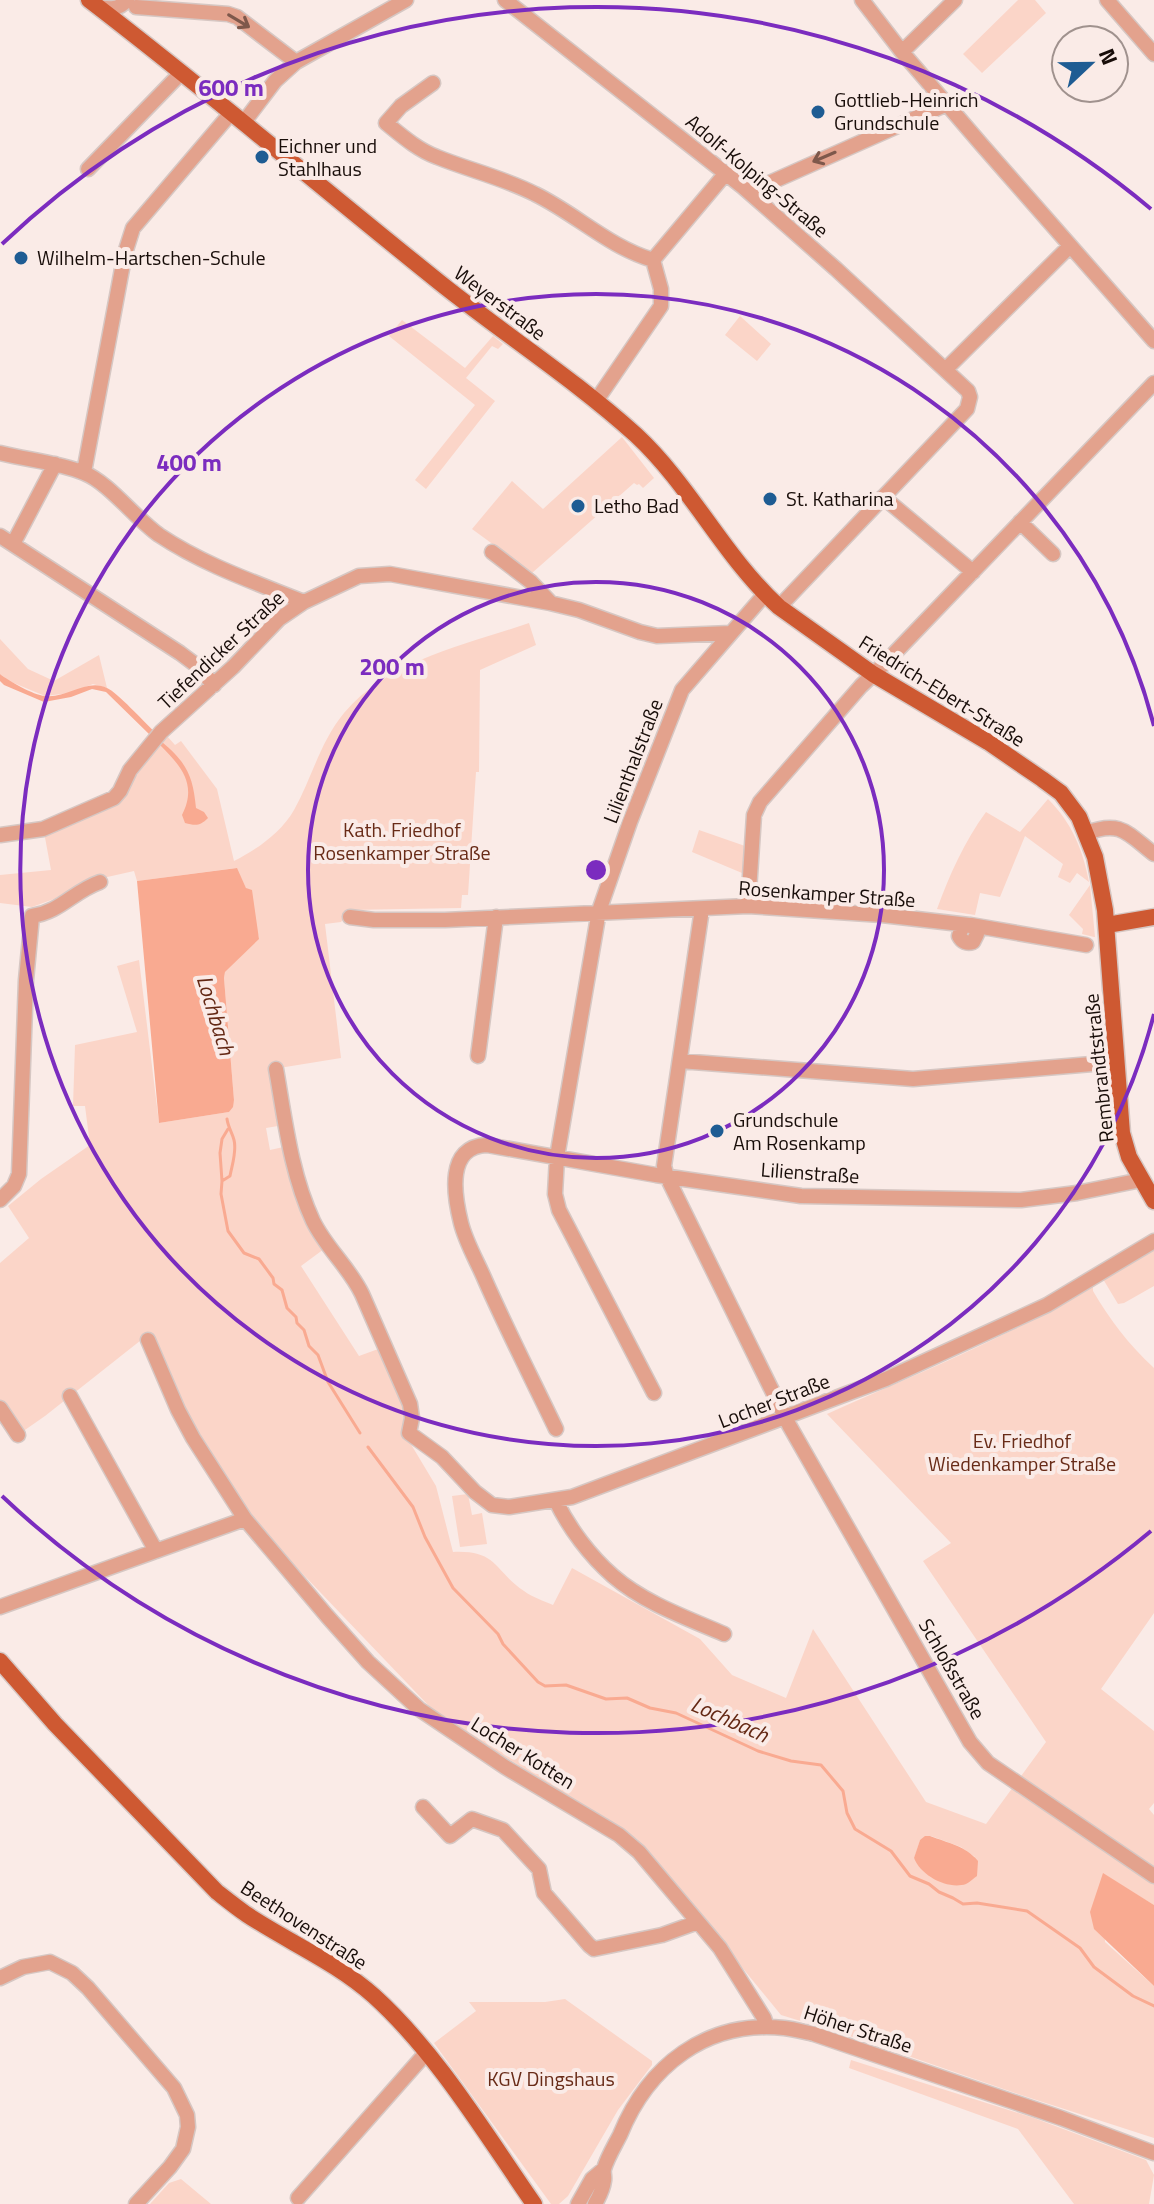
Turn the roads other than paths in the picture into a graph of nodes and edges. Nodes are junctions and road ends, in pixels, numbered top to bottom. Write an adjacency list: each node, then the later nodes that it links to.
1 (406, 0): 11 (street)
2 (505, 0): 17 (street, Adolf-Kolping-Straße)
3 (862, 0): 9 (street)
4 (955, 0): 9 (street)
5 (1107, 0): 10 (street)
6 (133, 2): 7 (street); 8 (street); 11 (street, one-way to 11)
7 (93, 3): 8 (main road, Weyerstraße)
8 (126, 29): 12 (main road, Weyerstraße)
9 (902, 52): 14 (street)
10 (1154, 54)
11 (296, 62): 15 (street)
12 (181, 73): 15 (main road, Weyerstraße); 16 (street)
13 (433, 83): 20 (street)
14 (947, 104): 18 (street, one-way to 18); 19 (street)
15 (238, 117): 24 (main road, Weyerstraße); 27 (street)
16 (88, 169)
17 (726, 173): 18 (street, Adolf-Kolping-Straße); 20 (street)
18 (749, 192): 22 (street, Adolf-Kolping-Straße)
19 (1070, 246): 21 (street); 22 (street)
20 (653, 260): 24 (street)
21 (1154, 341)
22 (946, 369): 28 (street, Adolf-Kolping-Straße)
23 (1154, 383): 29 (street)
24 (596, 401): 34 (main road, Weyerstraße)
25 (0, 453): 26 (street)
26 (55, 464): 27 (street); 30 (street)
27 (84, 472): 35 (street)
28 (883, 497): 33 (street); 37 (street)
29 (1020, 522): 32 (street); 33 (street)
30 (6, 540): 40 (street)
31 (492, 552): 36 (street, Tiefendicker Straße)
32 (1053, 554)
33 (973, 572): 39 (street)
34 (765, 594): 37 (main road, Friedrich-Ebert-Straße); 38 (street, Lilienthalstraße)
35 (304, 602): 36 (street, Tiefendicker Straße); 40 (street, Tiefendicker Straße)
36 (550, 603): 38 (street, Tiefendicker Straße)
37 (779, 607): 39 (main road, Friedrich-Ebert-Straße)
38 (731, 633): 47 (street, Lilienthalstraße)
39 (873, 674): 41 (main road, Friedrich-Ebert-Straße); 45 (street)
40 (214, 685): 42 (street, Tiefendicker Straße)
41 (1086, 833): 43 (street); 51 (main road, Friedrich-Ebert-Straße)
42 (0, 835)
43 (1154, 854)
44 (100, 882): 60 (street)
45 (748, 906): 46 (street, Rosenkamper Straße); 52 (street, Rosenkamper Straße)
46 (702, 909): 47 (street, Rosenkamper Straße); 54 (street)
47 (599, 911): 49 (street, Rosenkamper Straße); 57 (street, Lilienthalstraße)
48 (350, 917): 49 (street, Rosenkamper Straße)
49 (496, 917): 53 (street)
50 (1154, 917): 51 (main road)
51 (1107, 925): 55 (main road, Rembrandtstraße)
52 (1086, 945)
53 (478, 1056)
54 (680, 1061): 55 (street); 58 (street)
55 (1116, 1062): 59 (main road, Rembrandtstraße)
56 (276, 1069): 70 (street, Locher Straße)
57 (557, 1157): 58 (street, Lilienstraße); 64 (street, Lilienthalstraße); 68 (street, Lilienstraße)
58 (667, 1177): 59 (street, Lilienstraße); 67 (street, Schloßstraße)
59 (1141, 1180): 61 (main road, Rembrandtstraße)
60 (0, 1200)
61 (1154, 1201)
62 (1154, 1241): 67 (street, Locher Straße)
63 (148, 1340): 71 (street, Locher Kotten)
64 (654, 1393)
65 (70, 1396): 72 (street)
66 (0, 1408): 69 (street)
67 (786, 1417): 70 (street, Locher Straße); 77 (street, Schloßstraße)
68 (556, 1429)
69 (18, 1435)
70 (556, 1501): 74 (street)
71 (245, 1519): 72 (street); 78 (street, Locher Kotten)
72 (156, 1551): 73 (street)
73 (0, 1607)
74 (724, 1634)
75 (0, 1661): 81 (main road, Beethovenstraße)
76 (423, 1807): 78 (street)
77 (1154, 1876)
78 (698, 1922): 80 (street, Locher Kotten)
79 (0, 1978): 85 (street)
80 (767, 2027): 82 (street, Höher Straße); 83 (street, Höher Straße)
81 (426, 2053): 84 (street); 86 (main road, Beethovenstraße)
82 (1154, 2153)
83 (604, 2169): 87 (street, Höher Straße); 88 (street, Höher Straße)
84 (298, 2198)
85 (136, 2204)
86 (534, 2204)
87 (578, 2204)
88 (595, 2204)

